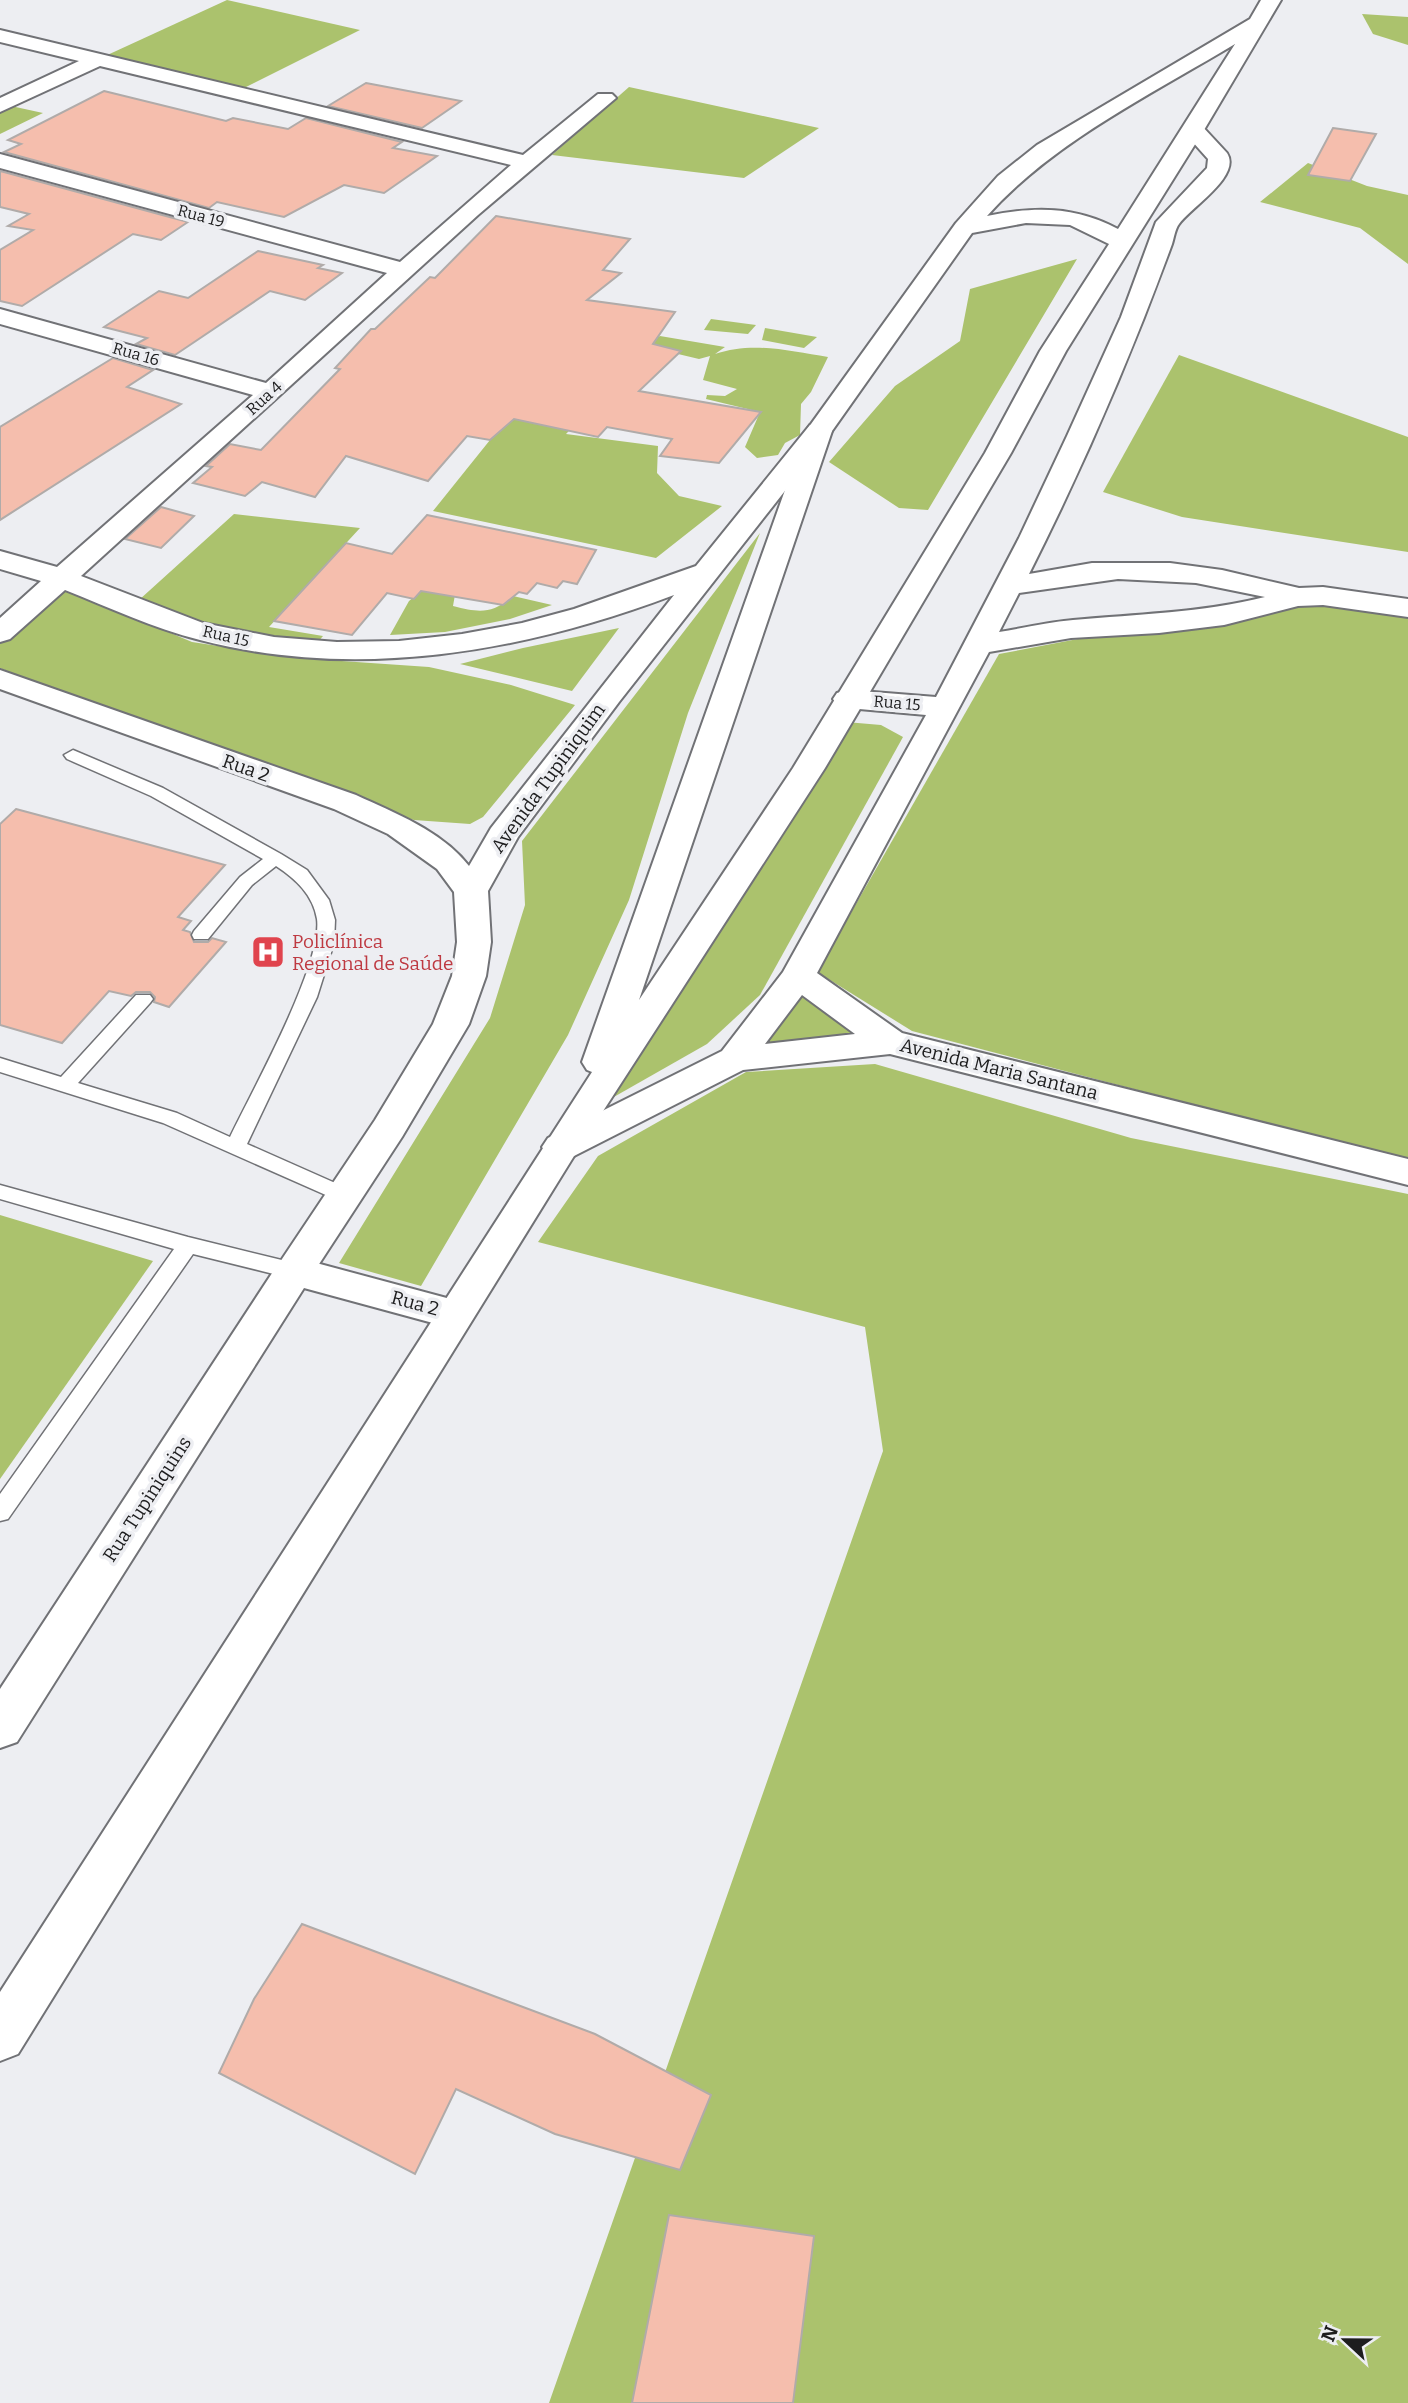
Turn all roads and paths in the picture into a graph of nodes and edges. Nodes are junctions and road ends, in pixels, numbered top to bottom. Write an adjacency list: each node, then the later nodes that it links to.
1 (1263, 11): 6 (street); 9 (street)
2 (0, 36): 3 (street)
3 (99, 59): 5 (street); 8 (street)
4 (605, 98): 8 (street, Rua 4)
5 (0, 106)
6 (1193, 130): 10 (street); 18 (street)
7 (0, 161): 11 (street, Rua 19)
8 (527, 162): 11 (street, Rua 4)
9 (964, 228): 10 (street); 14 (street)
10 (1122, 241): 24 (street)
11 (403, 270): 13 (street, Rua 4)
12 (0, 316): 13 (street, Rua 16)
13 (271, 392): 17 (street, Rua 4)
14 (819, 431): 16 (street, Avenida Tupiniquim); 36 (street)
15 (0, 560): 17 (street, Rua 15)
16 (705, 573): 17 (street, Rua 15); 28 (street, Avenida Tupiniquim)
17 (62, 579): 21 (street, Rua 4)
18 (1008, 586): 19 (street); 22 (street)
19 (1298, 597): 20 (street); 22 (street)
20 (1408, 608)
21 (0, 633)
22 (978, 645): 25 (street)
23 (0, 679): 28 (street, Rua 2)
24 (848, 699): 25 (street, Rua 15); 36 (street)
25 (946, 707): 30 (street)
26 (73, 755): 27 (lane)
27 (275, 858): 29 (lane); 37 (lane)
28 (471, 891): 40 (street)
29 (201, 935)
30 (798, 976): 32 (street); 33 (street)
31 (144, 999): 35 (lane)
32 (890, 1042): 33 (street, Avenida Maria Santana); 38 (street, Avenida Maria Santana)
33 (735, 1059): 36 (street, Avenida Maria Santana)
34 (0, 1065): 35 (lane)
35 (64, 1086): 37 (lane)
36 (570, 1133): 43 (street)
37 (236, 1146): 40 (lane)
38 (1408, 1172)
39 (0, 1192): 41 (lane)
40 (344, 1195): 42 (street)
41 (188, 1245): 42 (lane); 44 (lane)
42 (294, 1271): 43 (street, Rua 2); 45 (street, Rua Tupiniquins)
43 (455, 1314): 46 (street)
44 (0, 1512)
45 (0, 1728)
46 (0, 2037)

